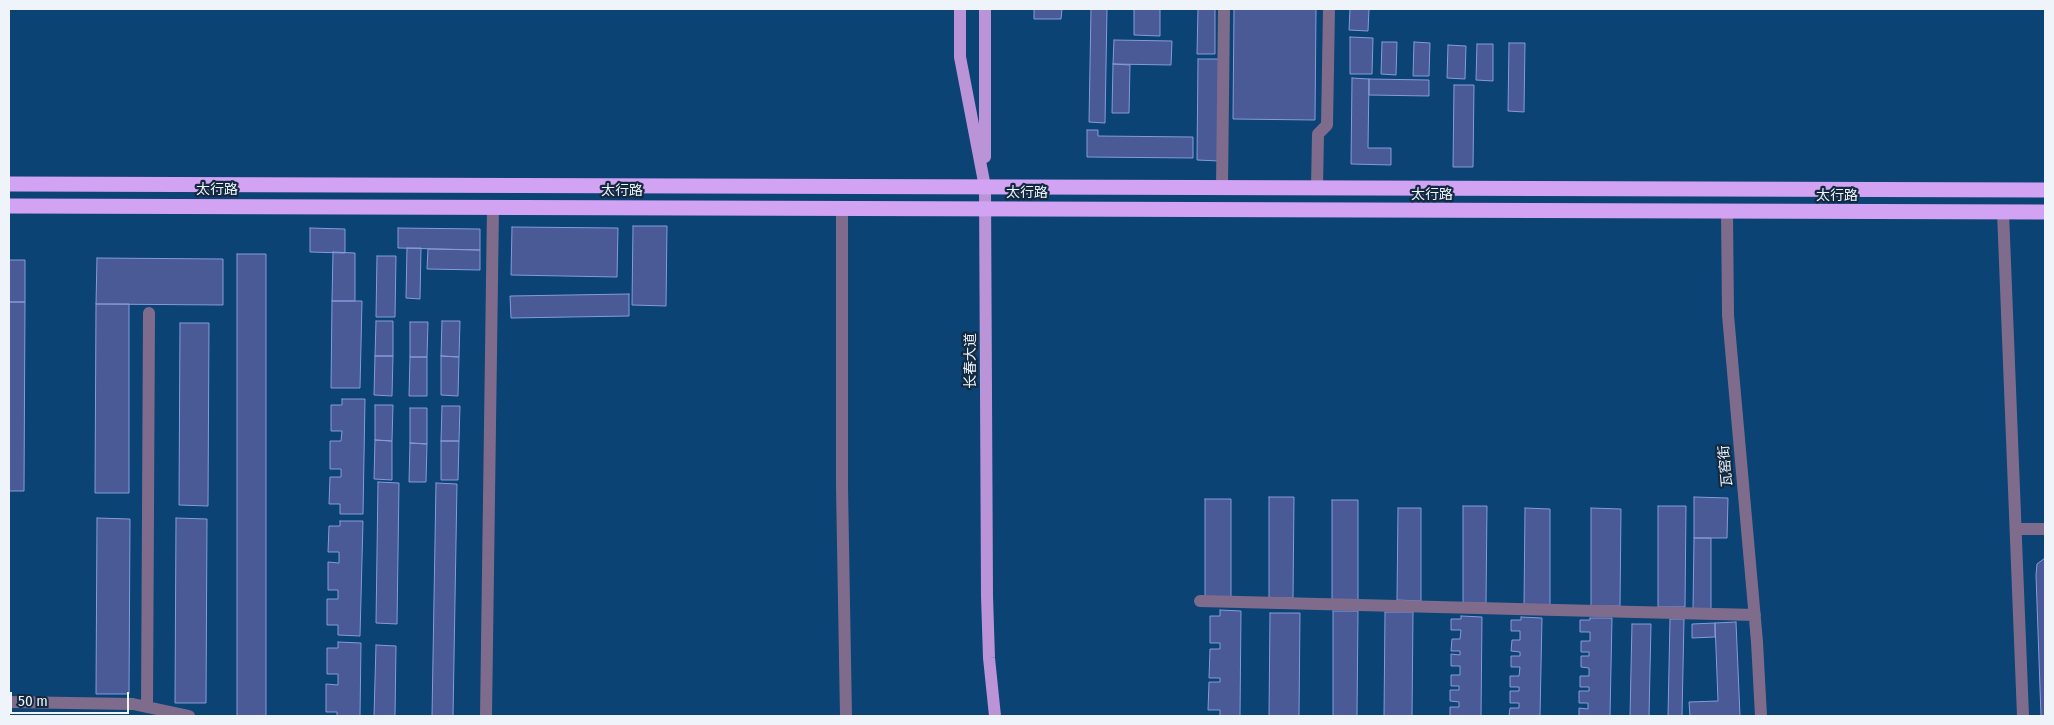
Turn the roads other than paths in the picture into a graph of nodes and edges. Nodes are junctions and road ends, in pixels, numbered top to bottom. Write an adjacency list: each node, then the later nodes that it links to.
1 (960, 9): 6 (main road, 长春大道)
2 (985, 9): 6 (main road)
3 (1224, 9): 7 (street)
4 (1329, 9): 8 (street)
5 (9, 184): 6 (highway, 太行路)
6 (986, 187): 7 (highway, 太行路); 13 (main road, 长春大道)
7 (1222, 188): 8 (highway, 太行路)
8 (1317, 188): 9 (highway, 太行路)
9 (2045, 190)
10 (9, 206): 11 (highway, 太行路)
11 (493, 207): 12 (highway, 太行路); 25 (street)
12 (842, 208): 13 (highway, 太行路); 26 (street)
13 (986, 209): 14 (highway, 太行路); 27 (main road, 长春大道)
14 (1727, 212): 15 (highway, 太行路); 21 (street, 瓦窑街)
15 (2003, 212): 16 (highway, 太行路); 18 (street)
16 (2045, 212)
17 (149, 313): 23 (street)
18 (2016, 529): 19 (street); 29 (street)
19 (2045, 529)
20 (1200, 601): 21 (street)
21 (1754, 615): 28 (street, 瓦窑街)
22 (9, 702): 23 (street)
23 (147, 707): 24 (street)
24 (190, 716)
25 (486, 716)
26 (846, 716)
27 (994, 716)
28 (1761, 716)
29 (2023, 716)

